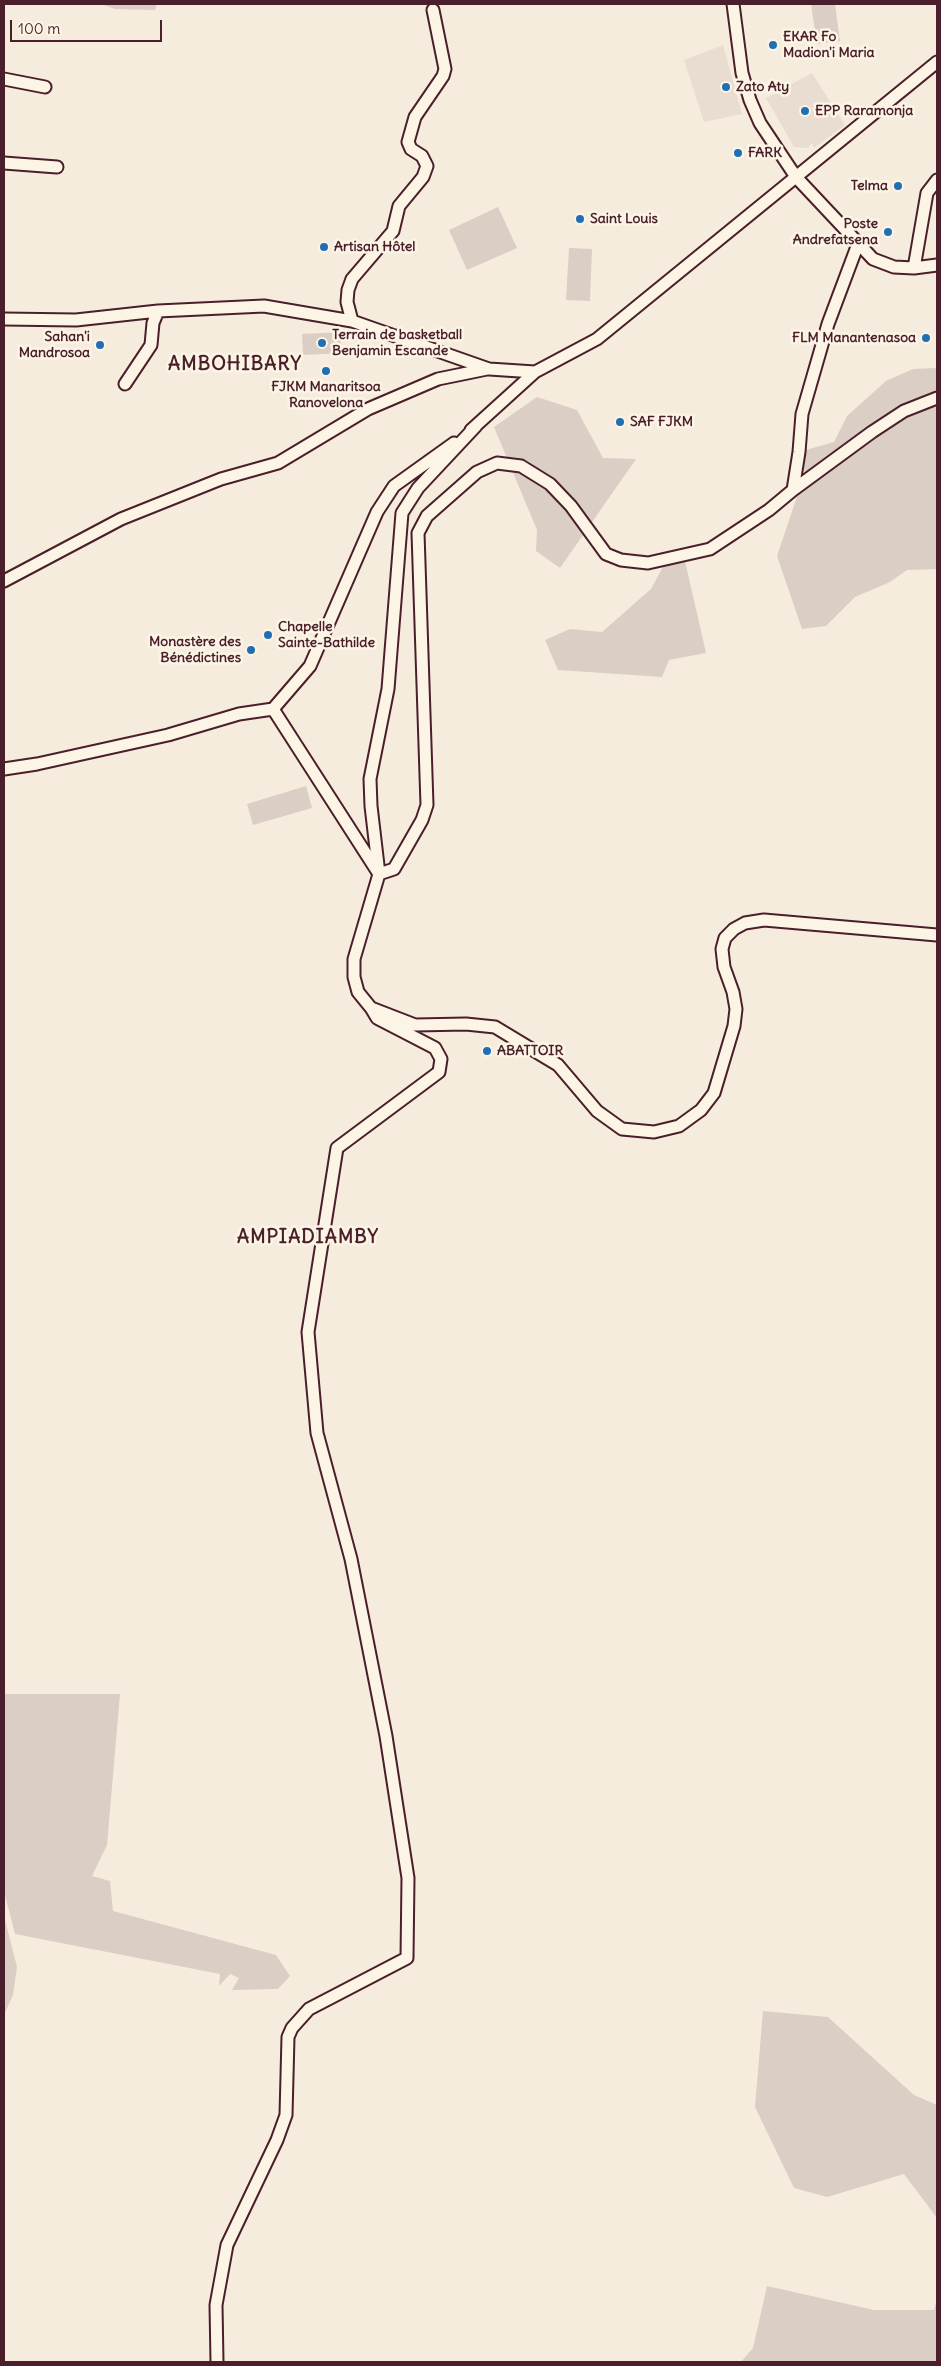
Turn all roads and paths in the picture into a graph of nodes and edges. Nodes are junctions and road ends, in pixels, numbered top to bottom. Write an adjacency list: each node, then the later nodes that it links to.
1 (733, 4): 8 (street)
2 (433, 10): 15 (street)
3 (937, 62): 8 (street)
4 (4, 79): 5 (street)
5 (45, 87)
6 (4, 163): 7 (street)
7 (57, 167)
8 (796, 177): 10 (street); 17 (street)
9 (937, 180): 12 (street)
10 (858, 244): 12 (street); 21 (street)
11 (937, 265): 12 (street)
12 (914, 268)
13 (158, 311): 14 (street); 15 (street); 18 (street)
14 (4, 318)
15 (352, 322): 16 (street)
16 (489, 369): 17 (street); 22 (street)
17 (535, 372): 20 (street)
18 (125, 384)
19 (937, 398): 21 (street)
20 (476, 426): 23 (street); 25 (street)
21 (792, 490): 25 (street)
22 (4, 581)
23 (273, 709): 24 (street); 25 (street)
24 (4, 769)
25 (379, 874): 27 (street)
26 (937, 935): 27 (street)
27 (371, 1008): 28 (street)
28 (217, 2362)

